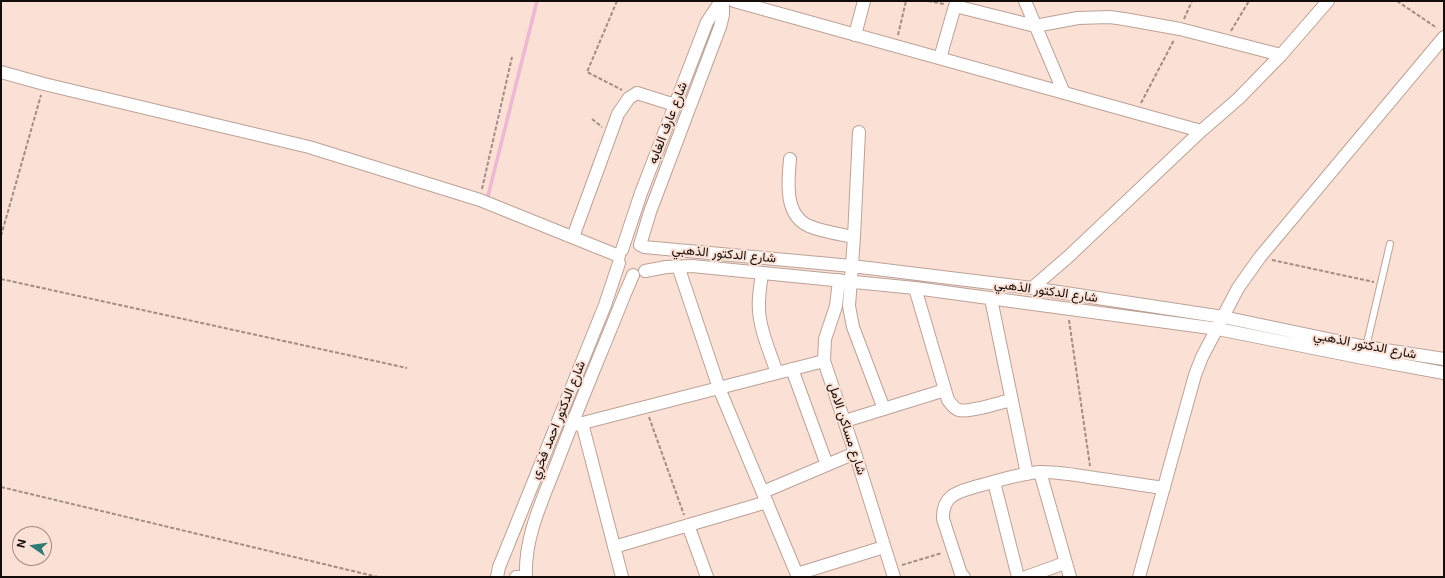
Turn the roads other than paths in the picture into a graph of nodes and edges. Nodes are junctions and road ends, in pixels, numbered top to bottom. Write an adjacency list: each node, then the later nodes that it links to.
1 (722, 1): 13 (street, شارع عارف الغابه); 20 (street, شارع عارف الغابه)
2 (734, 1): 7 (street)
3 (864, 1): 7 (street)
4 (1025, 1): 6 (street)
5 (1328, 1): 9 (street)
6 (1035, 26): 9 (street); 10 (street); 12 (street)
7 (855, 35): 10 (street)
8 (1444, 37): 30 (street)
9 (1281, 55): 14 (street)
10 (940, 58): 12 (street)
11 (1, 72): 17 (street)
12 (1064, 93): 14 (street)
13 (675, 105): 17 (street); 21 (street, شارع عارف الغابه)
14 (1201, 131): 28 (street)
15 (859, 132): 18 (street)
16 (790, 159): 18 (street)
17 (574, 237): 21 (street)
18 (854, 237): 23 (street)
19 (1390, 244): 32 (lane)
20 (642, 246): 21 (street); 23 (street, شارع الدكتور الذهبي); 24 (street)
21 (620, 256): 24 (street); 57 (street, شارع الدكتور احمد فخري)
22 (678, 266): 24 (street, شارع الدكتور الذهبي); 25 (street, شارع الدكتور الذهبي); 38 (street)
23 (852, 266): 26 (street); 28 (street, شارع الدكتور الذهبي)
24 (639, 273): 43 (street, شارع الدكتور احمد فخري)
25 (762, 273): 26 (street, شارع الدكتور الذهبي); 37 (street)
26 (845, 281): 27 (street, شارع الدكتور الذهبي); 34 (street, شارع مساكن الامل); 41 (street)
27 (915, 288): 29 (street, شارع الدكتور الذهبي); 39 (street)
28 (1032, 288): 30 (street, شارع الدكتور الذهبي)
29 (991, 299): 31 (street, شارع الدكتور الذهبي); 40 (street)
30 (1224, 317): 31 (street); 32 (street, شارع الدكتور الذهبي)
31 (1218, 329): 36 (street, شارع الدكتور الذهبي); 49 (street)
32 (1366, 347): 33 (street, شارع الدكتور الذهبي)
33 (1444, 359)
34 (824, 361): 35 (street); 42 (street, شارع مساكن الامل)
35 (792, 369): 37 (street); 45 (street)
36 (1444, 372)
37 (777, 373): 38 (street)
38 (719, 388): 43 (street); 50 (street)
39 (945, 390): 40 (street); 41 (street)
40 (1012, 400): 47 (street)
41 (884, 409): 42 (street)
42 (844, 421): 44 (street, شارع مساكن الامل)
43 (577, 425): 53 (street); 59 (street, شارع الدكتور احمد فخري)
44 (855, 453): 45 (street); 52 (street, شارع مساكن الامل)
45 (827, 465): 50 (street)
46 (1040, 472): 47 (street); 49 (street); 54 (street)
47 (1027, 474): 48 (street)
48 (994, 482): 62 (street); 63 (street)
49 (1164, 488): 66 (street)
50 (765, 497): 51 (street); 56 (street)
51 (688, 525): 53 (street); 61 (street)
52 (884, 546): 55 (street, شارع مساكن الامل); 56 (street)
53 (614, 547): 60 (street)
54 (1065, 563): 64 (street); 65 (street)
55 (892, 572)
56 (798, 575)
57 (497, 577)
58 (516, 577): 59 (street)
59 (526, 577)
60 (622, 577)
61 (707, 577)
62 (964, 577)
63 (1018, 577)
64 (1026, 577)
65 (1070, 577)
66 (1139, 577)

